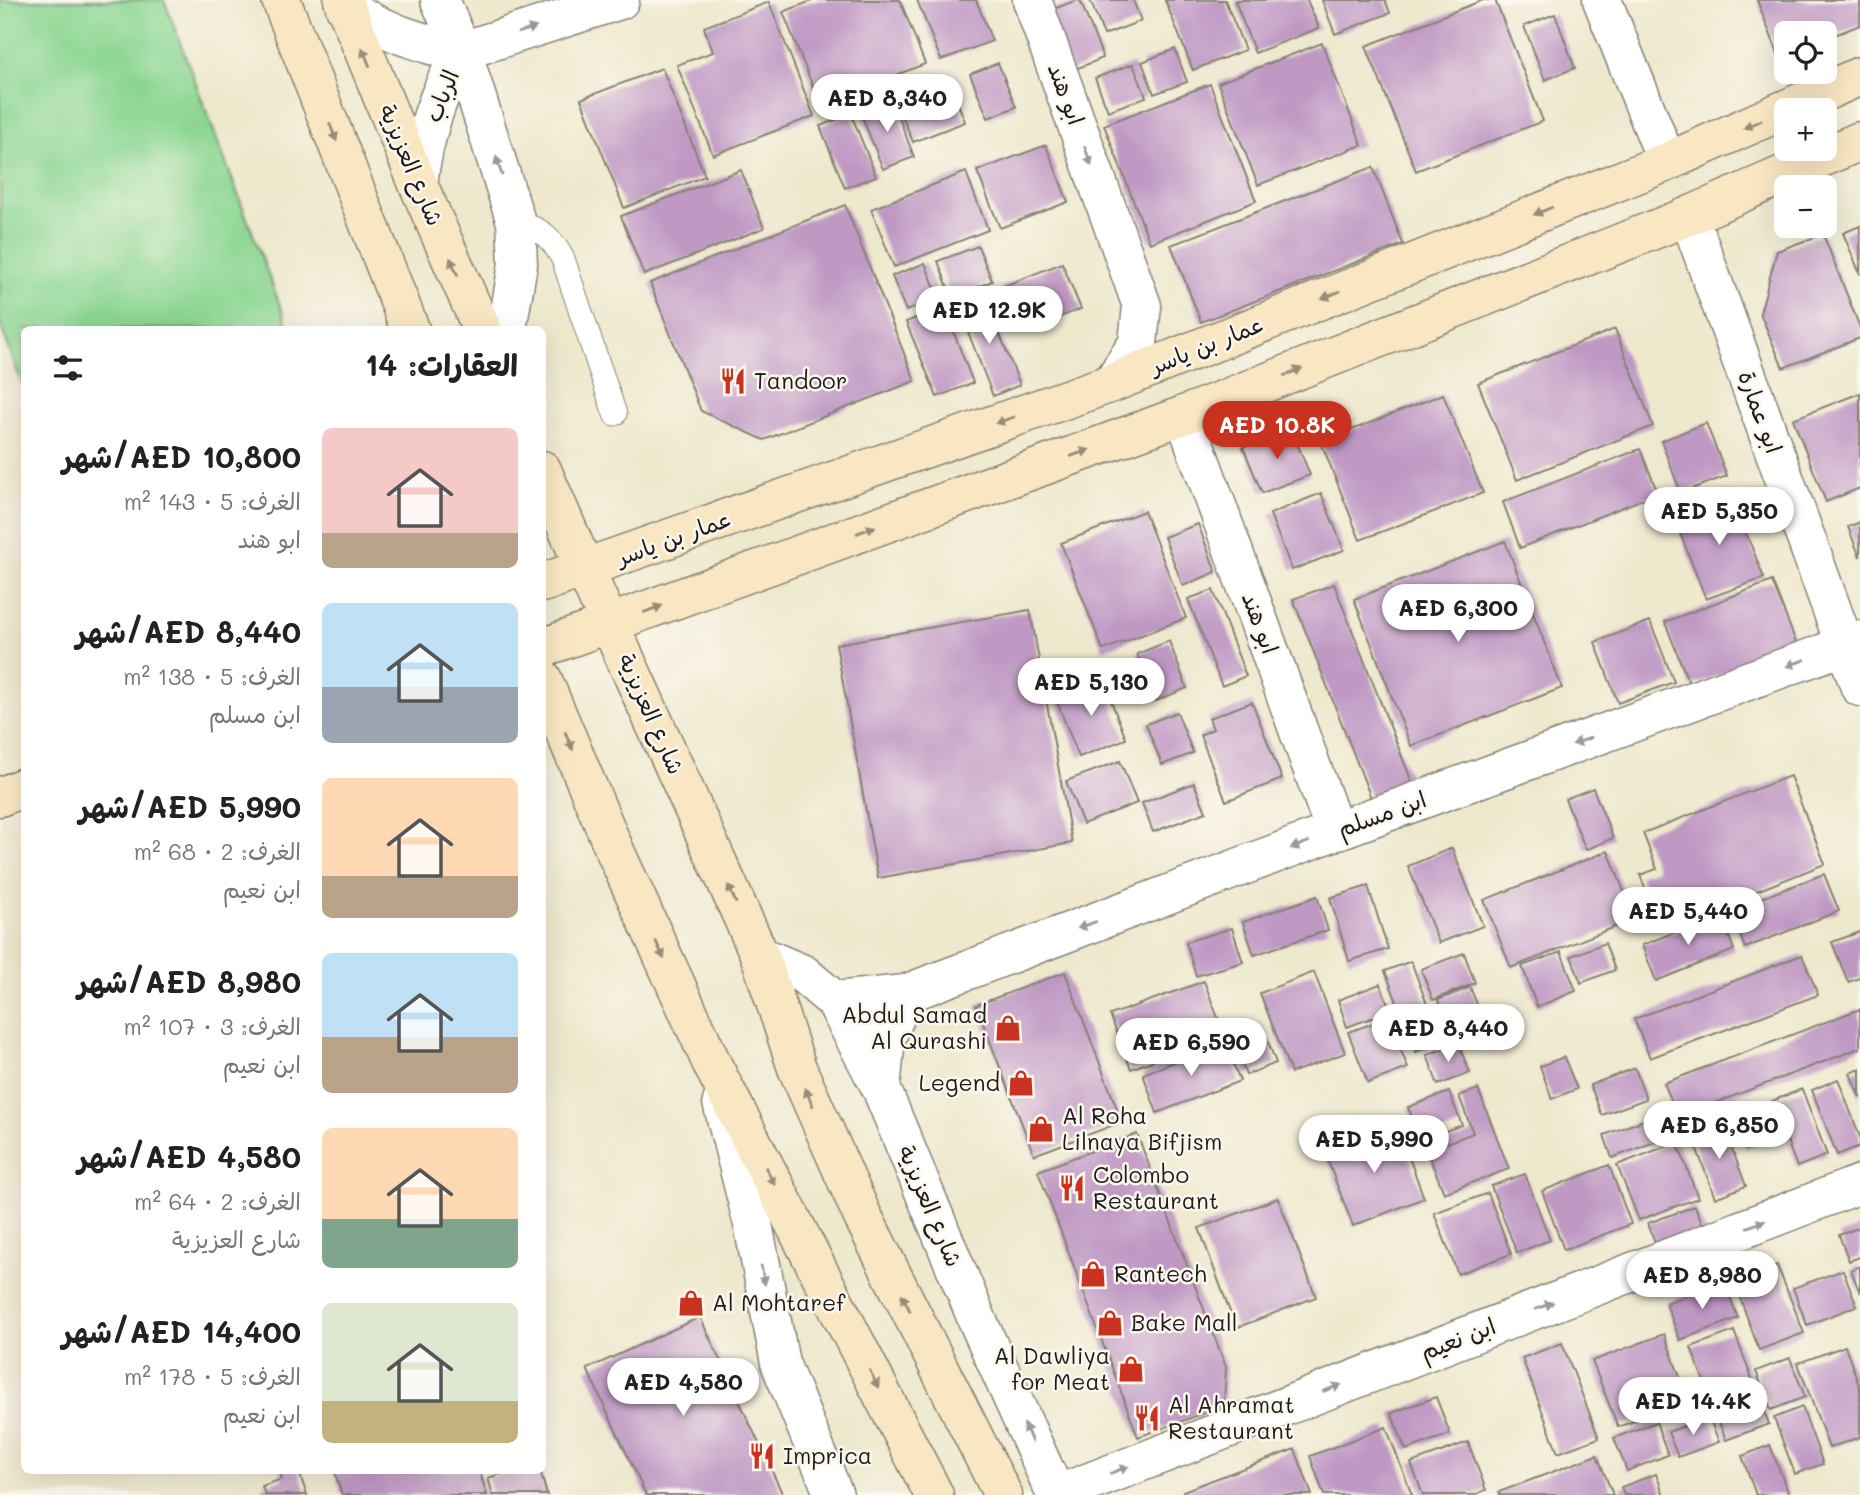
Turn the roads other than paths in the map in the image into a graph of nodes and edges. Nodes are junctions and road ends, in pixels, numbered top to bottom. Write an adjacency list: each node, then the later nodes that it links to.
1 (281, 0): 14 (street, one-way to 14)
2 (440, 0): 7 (street)
3 (620, 0): 7 (street, الرباب, one-way to 3)
4 (1032, 0): 17 (street, ابو هند, one-way to 17)
5 (1602, 0): 10 (street)
6 (344, 4): 7 (street, الرباب); 11 (street, شارع العزيزية, one-way to 6)
7 (462, 51): 11 (street, الرباب); 13 (street, one-way to 7)
8 (1860, 76): 10 (street, عمار بن ياسر, one-way to 10)
9 (1860, 141): 12 (street)
10 (1667, 162): 17 (street, عمار بن ياسر, one-way to 17)
11 (418, 184): 15 (street, شارع العزيزية, one-way to 11)
12 (1689, 216): 19 (street, one-way to 12); 24 (street, ابو عمارة)
13 (516, 222): 16 (street); 18 (lane)
14 (406, 323)
15 (481, 326)
16 (508, 326)
17 (1112, 383): 21 (street, عمار بن ياسر, one-way to 21)
18 (615, 414)
19 (1184, 415): 23 (street, one-way to 19); 31 (street, ابو هند)
20 (546, 479): 21 (street, شارع العزيزية)
21 (585, 570): 22 (street, عمار بن ياسر); 23 (street, شارع العزيزية)
22 (546, 582)
23 (610, 625): 25 (street); 32 (street, شارع العزيزية, one-way to 23)
24 (1852, 643): 27 (street, ابو عمارة); 31 (street, ابن مسلم, one-way to 31)
25 (546, 647)
26 (546, 687): 35 (street, one-way to 35)
27 (1860, 687)
28 (21, 788): 30 (street)
29 (21, 794): 30 (street)
30 (0, 798)
31 (1335, 831): 33 (street, ابن مسلم, one-way to 33)
32 (760, 956): 34 (street, شارع العزيزية); 40 (street, شارع العزيزية, one-way to 32)
33 (905, 994): 34 (street, ابن مسلم); 36 (street)
34 (835, 1001): 36 (street, شارع العزيزية)
35 (713, 1066): 38 (street, one-way to 38); 39 (street, one-way to 39)
36 (881, 1088): 41 (street, شارع العزيزية, one-way to 36)
37 (1860, 1184): 41 (street, ابن نعيم, one-way to 37)
38 (834, 1495)
39 (934, 1495)
40 (1003, 1495)
41 (1056, 1495)

